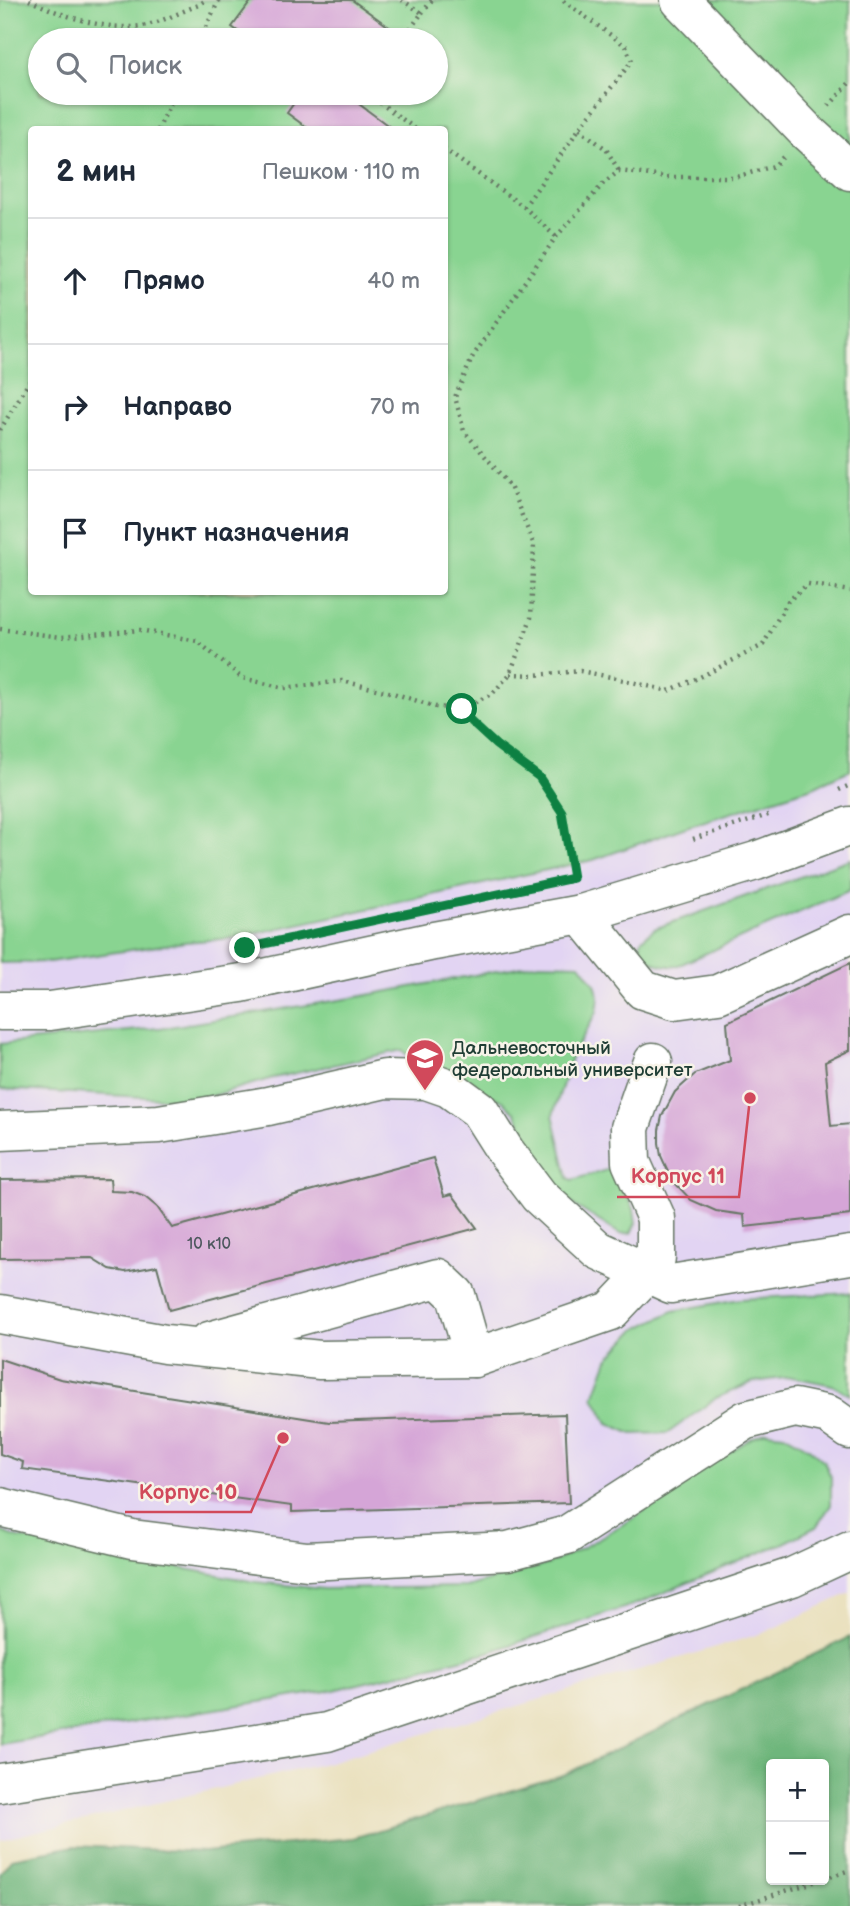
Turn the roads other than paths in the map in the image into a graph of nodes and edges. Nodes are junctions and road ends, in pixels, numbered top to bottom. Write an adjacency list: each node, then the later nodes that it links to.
1 (680, 0): 2 (street)
2 (850, 171)
3 (850, 825): 4 (street)
4 (577, 896): 5 (street); 6 (street)
5 (850, 934)
6 (0, 1011)
7 (653, 1062): 10 (street)
8 (0, 1131): 10 (street)
9 (850, 1255): 10 (street)
10 (647, 1273): 13 (street)
11 (0, 1314): 12 (street)
12 (188, 1347): 13 (street); 13 (street)
13 (474, 1358)
14 (850, 1430): 15 (street)
15 (0, 1507)
16 (850, 1550): 17 (street)
17 (0, 1783)

